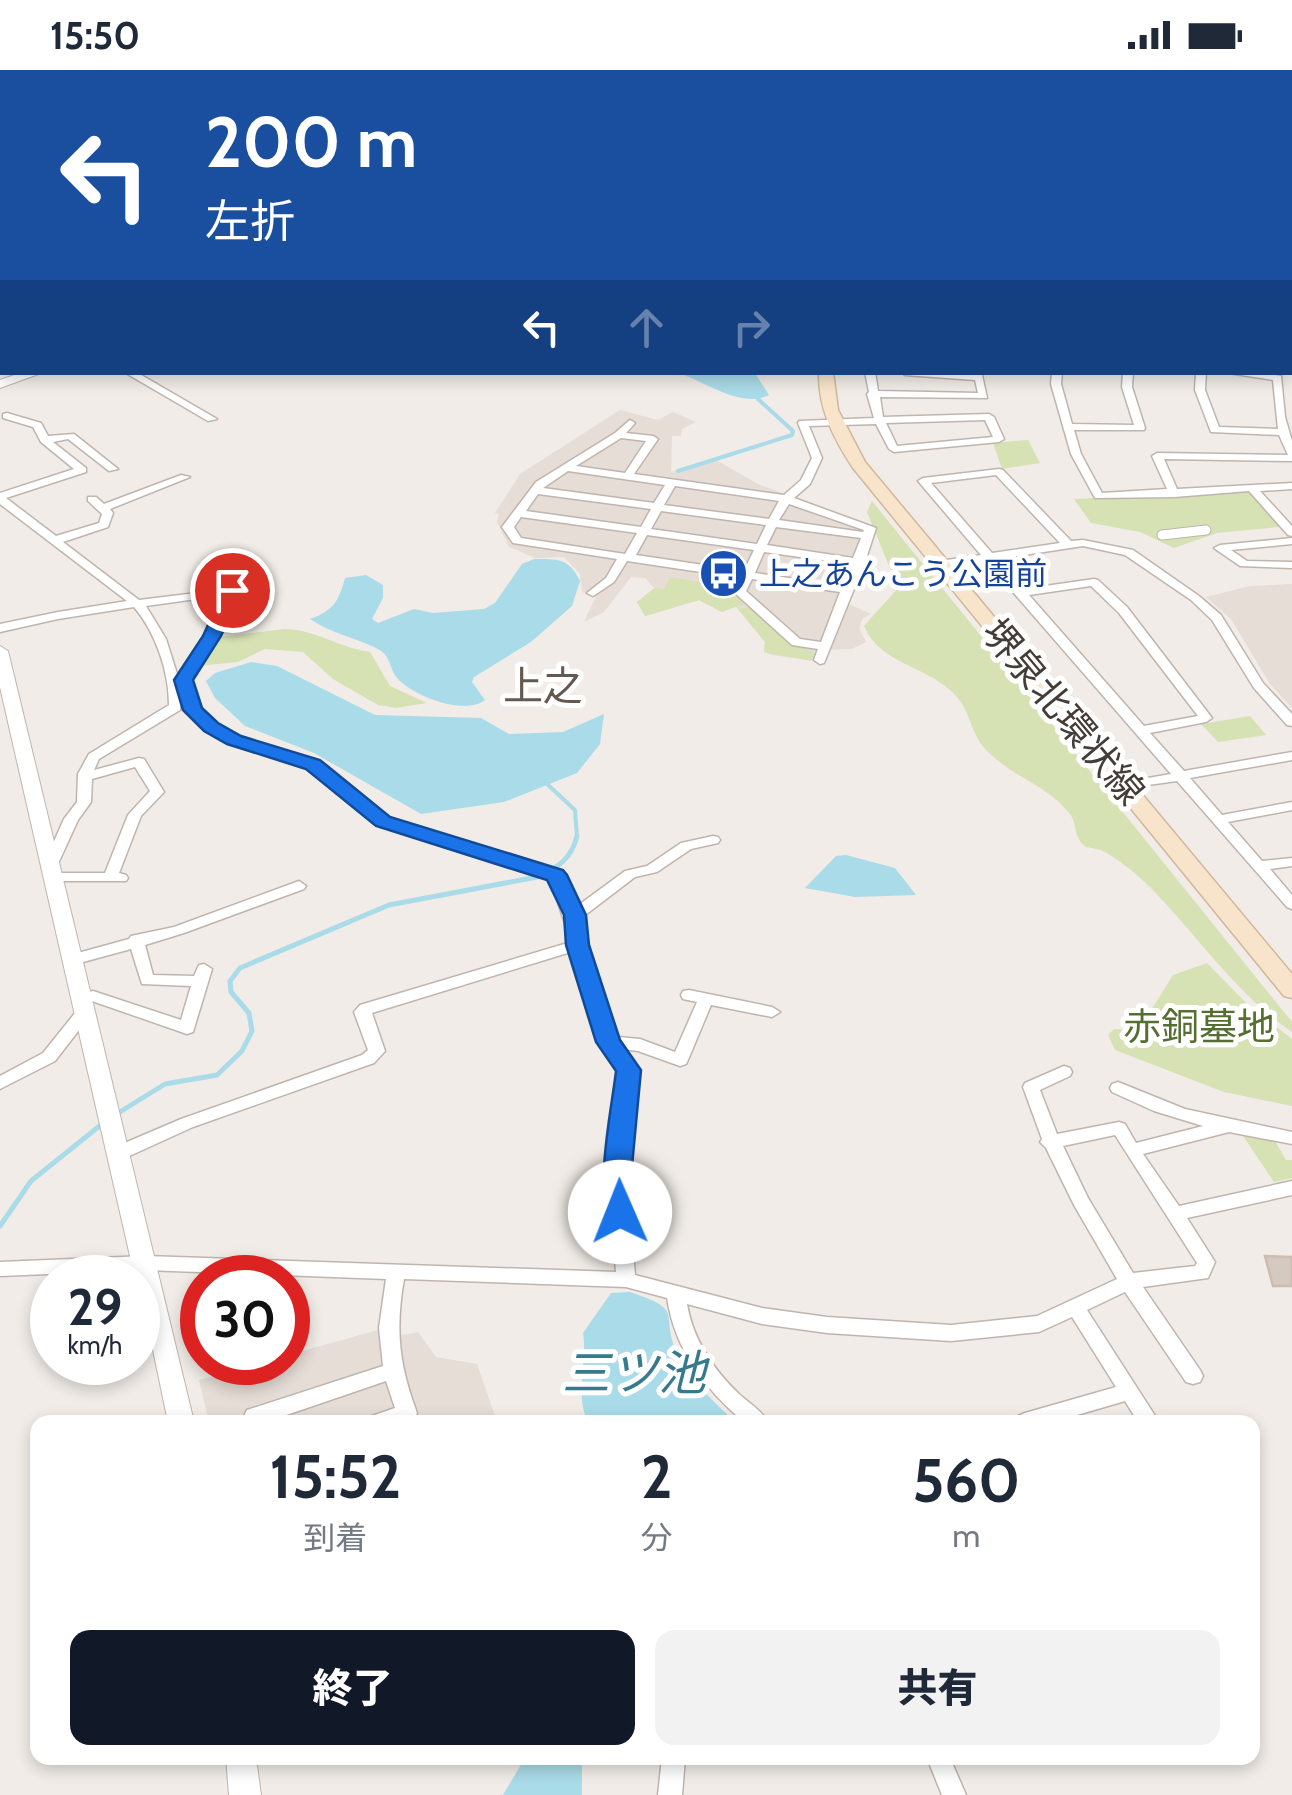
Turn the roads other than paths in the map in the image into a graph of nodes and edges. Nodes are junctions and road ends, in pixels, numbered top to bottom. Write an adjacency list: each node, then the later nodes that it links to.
1 (28, 375): 10 (street)
2 (133, 375): 13 (street)
3 (826, 375): 15 (main road, 堺泉北環状線)
4 (870, 375): 11 (street)
5 (960, 375): 11 (street)
6 (1057, 375): 17 (street)
7 (1128, 375): 17 (street)
8 (1201, 375): 18 (street)
9 (1252, 375): 18 (street)
10 (0, 384)
11 (872, 394): 14 (street)
12 (7, 416): 20 (street)
13 (212, 419)
14 (879, 420): 14 (street); 15 (street)
15 (835, 422): 32 (street); 50 (main road, 堺泉北環状線)
16 (630, 423): 19 (street)
17 (1068, 427): 30 (street)
18 (1282, 432): 21 (street)
19 (619, 435): 22 (street); 25 (street)
20 (45, 440): 23 (street); 23 (street)
21 (1292, 456): 30 (street)
22 (566, 468): 25 (street); 29 (street)
23 (82, 470): 31 (street)
24 (184, 476): 35 (street)
25 (628, 476): 26 (street)
26 (672, 482): 32 (street); 34 (street)
27 (1292, 486): 28 (street)
28 (1253, 489): 30 (street); 40 (street)
29 (536, 490): 34 (street); 36 (street)
30 (1174, 494)
31 (0, 498): 43 (street)
32 (786, 498): 37 (street); 41 (street)
33 (92, 499): 35 (street)
34 (659, 507): 37 (street); 39 (street)
35 (102, 508): 43 (street)
36 (518, 513): 39 (street); 48 (street)
37 (772, 523): 41 (street); 46 (street)
38 (1206, 530): 42 (street)
39 (645, 531): 46 (street); 48 (street)
40 (1292, 533)
41 (868, 536): 49 (street)
42 (1162, 536)
43 (53, 541): 56 (street)
44 (1292, 541): 51 (street)
45 (1068, 545): 47 (street); 47 (street); 62 (street)
46 (760, 547): 49 (street); 52 (street)
47 (989, 556): 50 (street); 55 (street)
48 (626, 557): 52 (street); 54 (street)
49 (858, 562): 53 (street)
50 (940, 564): 67 (main road, 堺泉北環状線)
51 (1292, 565)
52 (749, 575): 53 (street); 58 (street)
53 (848, 590): 58 (street)
54 (593, 592)
55 (1022, 593): 63 (street); 63 (street)
56 (140, 606): 57 (street); 61 (street); 61 (street)
57 (0, 628)
58 (826, 647): 60 (street)
59 (0, 651): 73 (street)
60 (820, 660)
61 (179, 682): 65 (street); 76 (street)
62 (1292, 722)
63 (1142, 730): 66 (street)
64 (1292, 756): 66 (street)
65 (86, 776): 73 (street); 73 (street)
66 (1180, 776): 67 (street); 69 (street)
67 (1124, 786): 80 (main road, 堺泉北環状線)
68 (1292, 806): 69 (street)
69 (1220, 820): 72 (street)
70 (713, 840): 76 (street)
71 (1292, 862): 72 (street)
72 (1258, 866): 75 (street)
73 (51, 872): 79 (street)
74 (299, 886): 77 (street)
75 (1292, 904)
76 (575, 915): 78 (street)
77 (136, 940): 79 (street); 81 (street)
78 (577, 945): 83 (street); 91 (street)
79 (72, 960): 81 (street)
80 (1292, 990)
81 (84, 1006): 85 (street); 91 (street)
82 (772, 1012): 83 (street)
83 (608, 1042): 99 (street)
84 (1064, 1072): 89 (street)
85 (0, 1083)
86 (1118, 1088): 87 (street)
87 (1226, 1127): 88 (street); 90 (street)
88 (1292, 1138)
89 (1049, 1142): 90 (street); 100 (street)
90 (1132, 1150): 93 (street)
91 (119, 1152): 94 (street)
92 (1292, 1188): 93 (street)
93 (1174, 1214): 100 (street)
94 (144, 1255)
95 (160, 1264): 98 (street)
96 (30, 1268): 97 (street)
97 (0, 1269)
98 (396, 1272): 99 (street); 104 (street)
99 (626, 1280): 101 (street)
100 (1130, 1281): 102 (street); 105 (street)
101 (676, 1296): 102 (street); 110 (street)
102 (1077, 1309): 106 (street)
103 (160, 1327): 107 (street)
104 (391, 1371): 108 (street); 109 (street)
105 (1194, 1376)
106 (1129, 1392): 111 (street); 112 (street)
107 (179, 1415)
108 (257, 1415)
109 (401, 1415)
110 (749, 1415)
111 (1056, 1415)
112 (1144, 1415)
113 (242, 1765): 116 (street)
114 (673, 1765): 117 (street)
115 (942, 1765): 118 (street)
116 (244, 1795)
117 (670, 1795)
118 (954, 1795)

